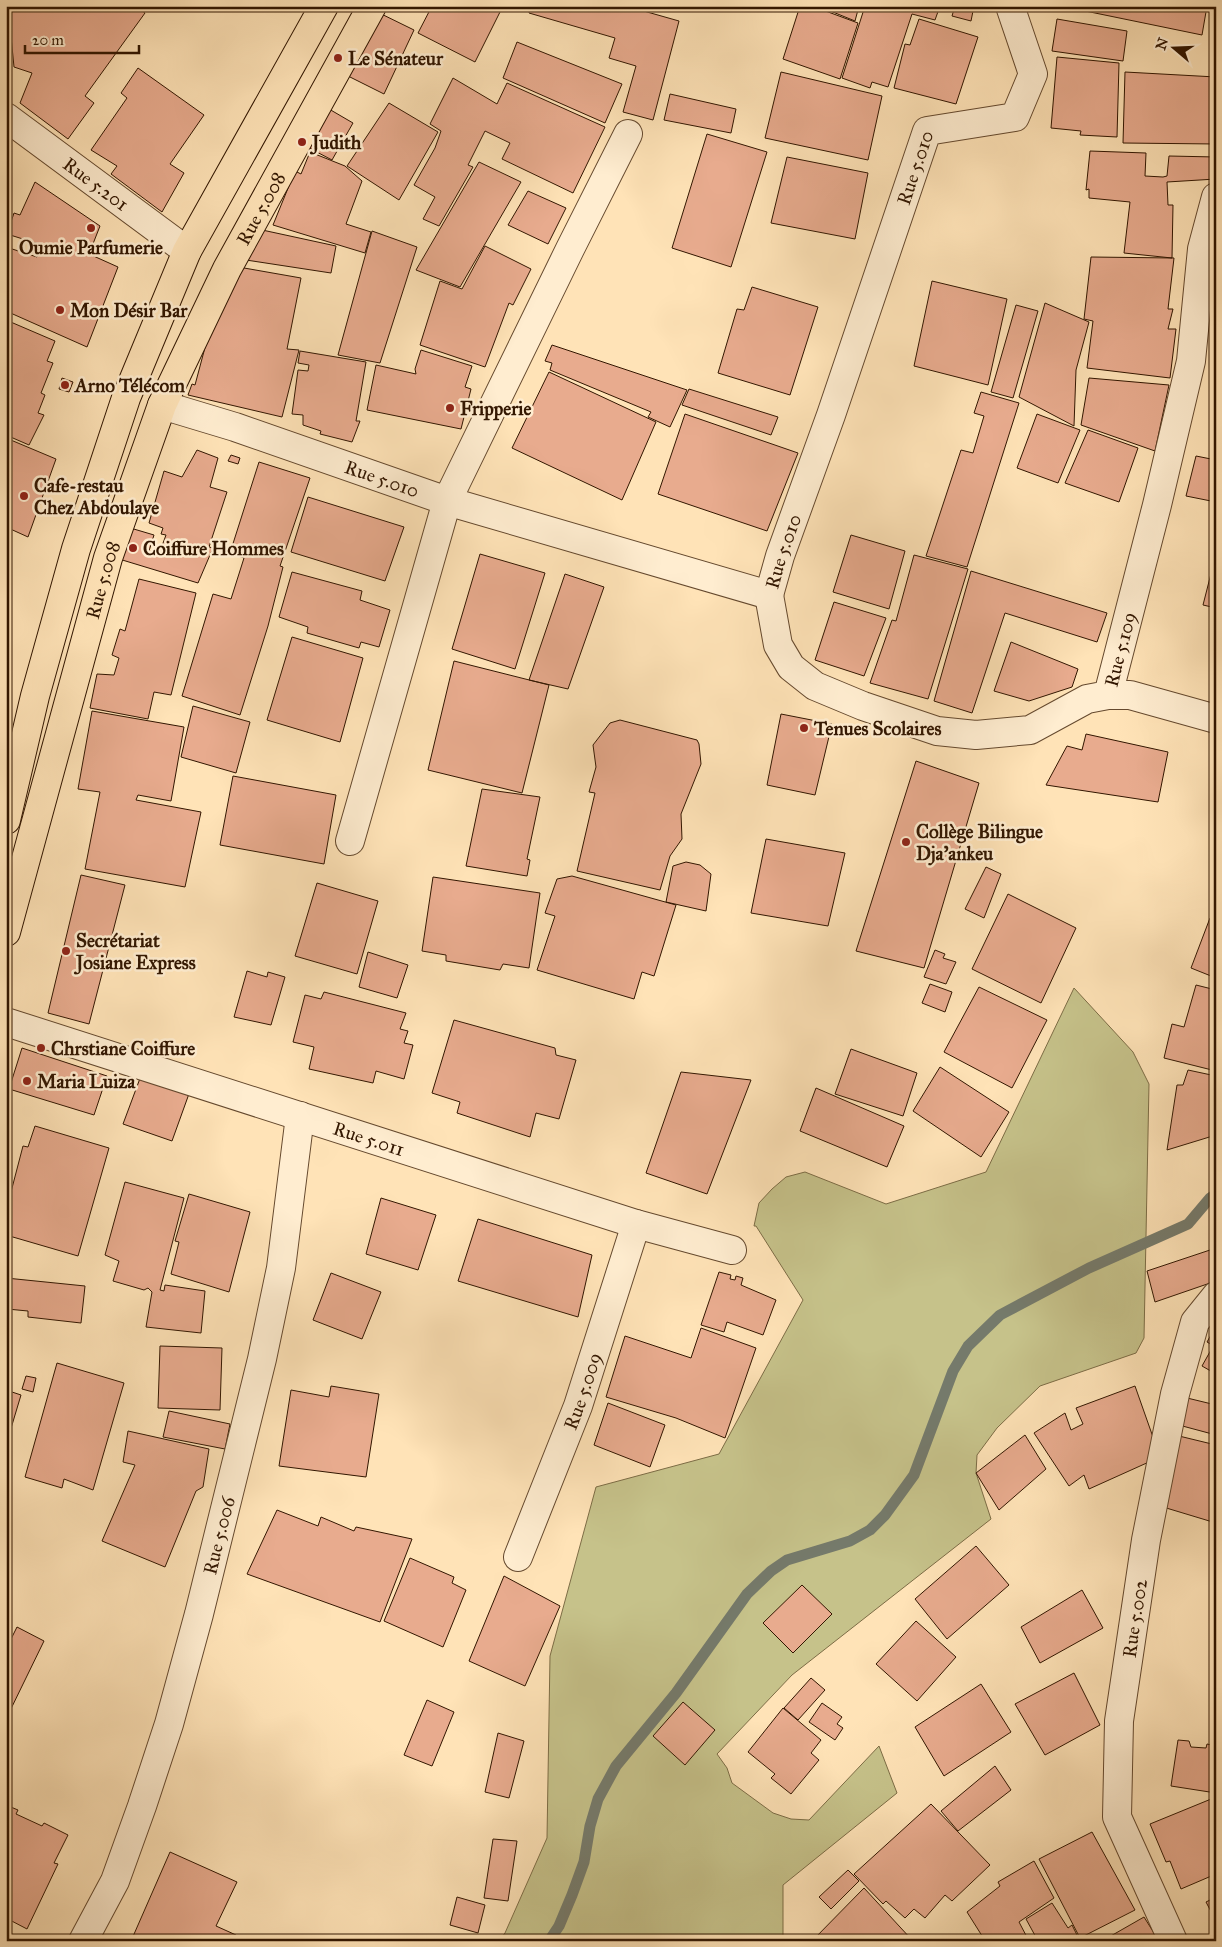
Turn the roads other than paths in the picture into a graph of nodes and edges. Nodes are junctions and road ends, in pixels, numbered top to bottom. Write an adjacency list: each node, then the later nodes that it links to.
1 (324, 6): 7 (main road, Rue 5.008)
2 (372, 6): 8 (main road, Rue 5.008)
3 (1010, 6): 10 (street, Rue 5.010)
4 (6, 117): 7 (street, Rue 5.201)
5 (628, 134): 9 (street)
6 (1216, 197): 11 (street, Rue 5.109)
7 (188, 251): 13 (main road, Rue 5.008)
8 (162, 405): 9 (street, Rue 5.010); 15 (main road, Rue 5.008)
9 (447, 501): 10 (street, Rue 5.010); 14 (street)
10 (769, 595): 11 (street, Rue 5.109)
11 (1108, 695): 12 (street)
12 (1216, 719)
13 (6, 820)
14 (350, 841)
15 (6, 932)
16 (6, 1022): 17 (street, Rue 5.011)
17 (300, 1116): 18 (street, Rue 5.011); 22 (street, Rue 5.006)
18 (636, 1224): 19 (street, Rue 5.011); 21 (street, Rue 5.009)
19 (732, 1250)
20 (1216, 1296): 23 (street, Rue 5.002)
21 (518, 1557)
22 (83, 1941)
23 (1173, 1941)

